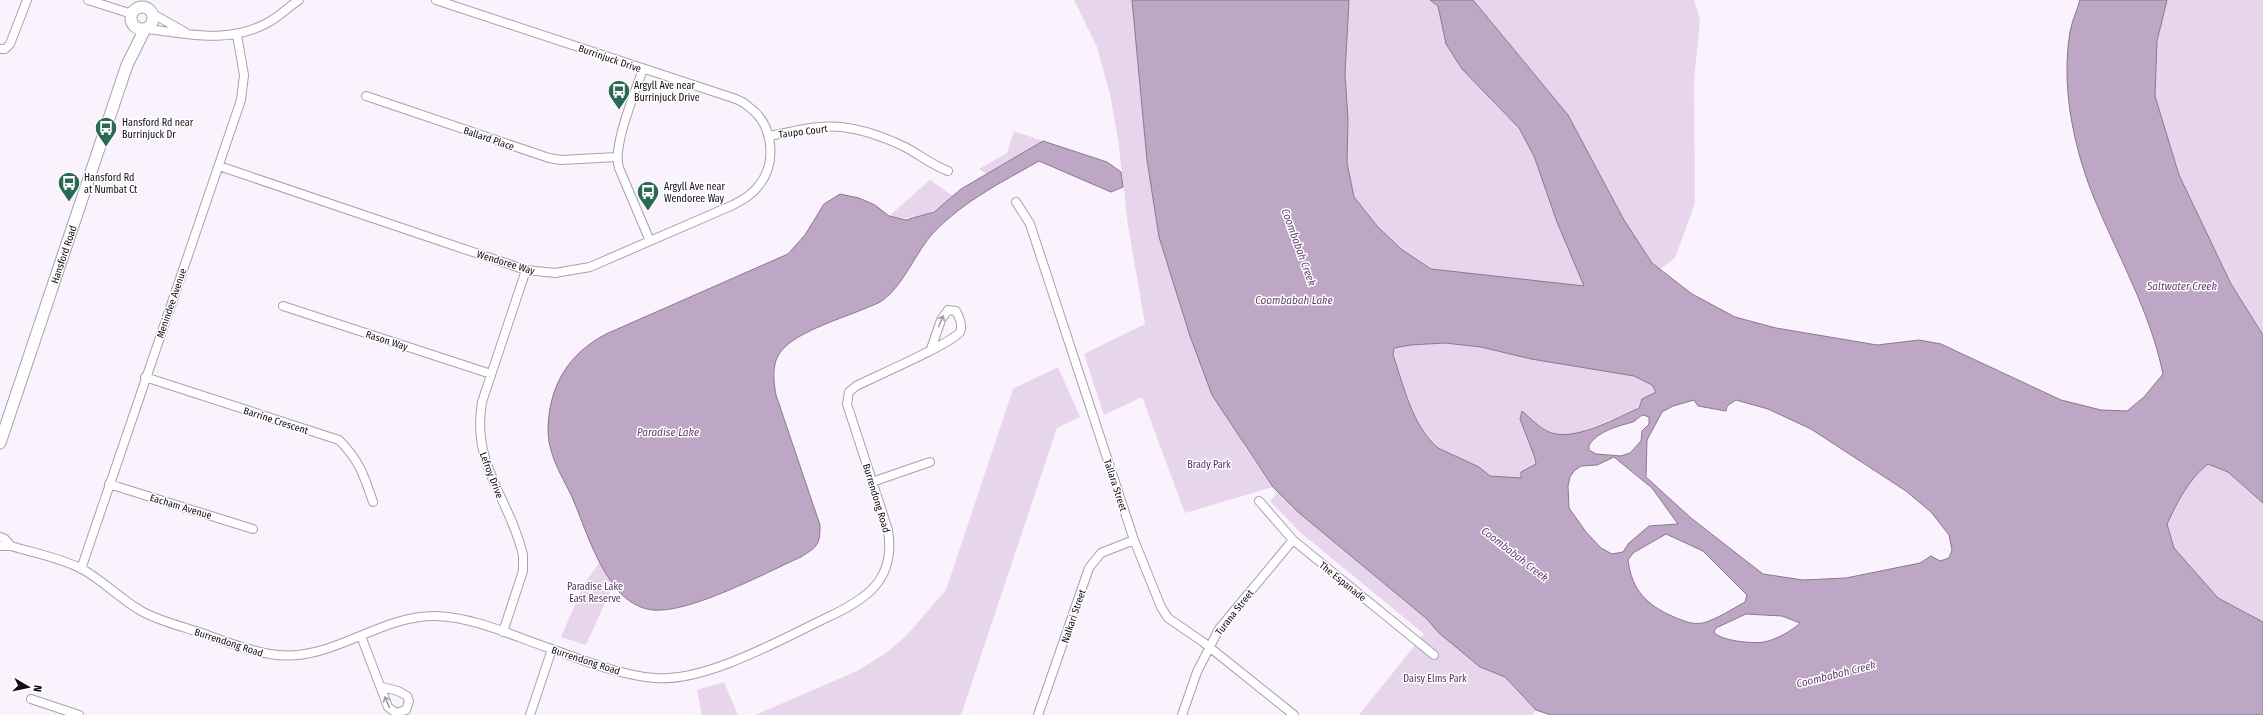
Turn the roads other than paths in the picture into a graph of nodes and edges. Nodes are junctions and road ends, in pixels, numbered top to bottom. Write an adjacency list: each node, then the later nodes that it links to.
1 (27, 0): 11 (street)
2 (88, 0): 6 (street)
3 (153, 0): 7 (street)
4 (299, 0): 10 (street)
5 (436, 0): 13 (street, Burrinjuck Drive)
6 (137, 11): 7 (street); 8 (street); 12 (street, Hansford Road)
7 (152, 13): 8 (street, Hansford Road); 9 (street)
8 (146, 29): 9 (street); 12 (street, Hansford Road)
9 (188, 33): 10 (street)
10 (237, 35): 17 (street, Menindee Avenue)
11 (0, 49)
12 (127, 66): 26 (street, Hansford Road)
13 (643, 70): 15 (street, Burrinjuck Drive); 16 (street)
14 (366, 96): 16 (street, Ballard Place)
15 (769, 136): 18 (street, Taupo Court); 20 (street, Wendoree Way)
16 (616, 157): 20 (street)
17 (219, 166): 21 (street, Wendoree Way); 25 (street, Menindee Avenue)
18 (948, 172)
19 (1016, 202): 34 (street, Tallara Street)
20 (650, 241): 21 (street, Wendoree Way)
21 (526, 270): 24 (street, Lefroy Drive)
22 (283, 306): 24 (street, Rason Way)
23 (931, 349): 23 (street, Burrendong Road, one-way to 23); 28 (street, Burrendong Road)
24 (491, 374): 39 (street, Lefroy Drive)
25 (144, 377): 29 (street, Menindee Avenue); 31 (street, Barrine Crescent)
26 (0, 443)
27 (930, 462): 28 (street)
28 (872, 482): 42 (street, Burrendong Road)
29 (109, 484): 32 (street, Eacham Avenue); 38 (street, Menindee Avenue)
30 (1258, 501): 35 (street, The Espanade)
31 (373, 502)
32 (252, 529)
33 (0, 538): 37 (street, Burrendong Road)
34 (1134, 540): 41 (street, Tallara Street); 48 (street, Nalkari Street)
35 (1293, 540): 41 (street, Turana Street); 43 (street, The Espanade)
36 (0, 546): 37 (street, Burrendong Road)
37 (11, 546): 38 (street, Burrendong Road)
38 (81, 569): 40 (street, Burrendong Road)
39 (502, 632): 40 (street, Burrendong Road); 42 (street, Burrendong Road)
40 (361, 636): 44 (street)
41 (1208, 647): 49 (street, Turana Street); 50 (street, Tallara Street)
42 (552, 649): 47 (street)
43 (1434, 655)
44 (382, 687)
45 (32, 699): 46 (street)
46 (79, 715)
47 (530, 715)
48 (1038, 715)
49 (1182, 715)
50 (1294, 715)

